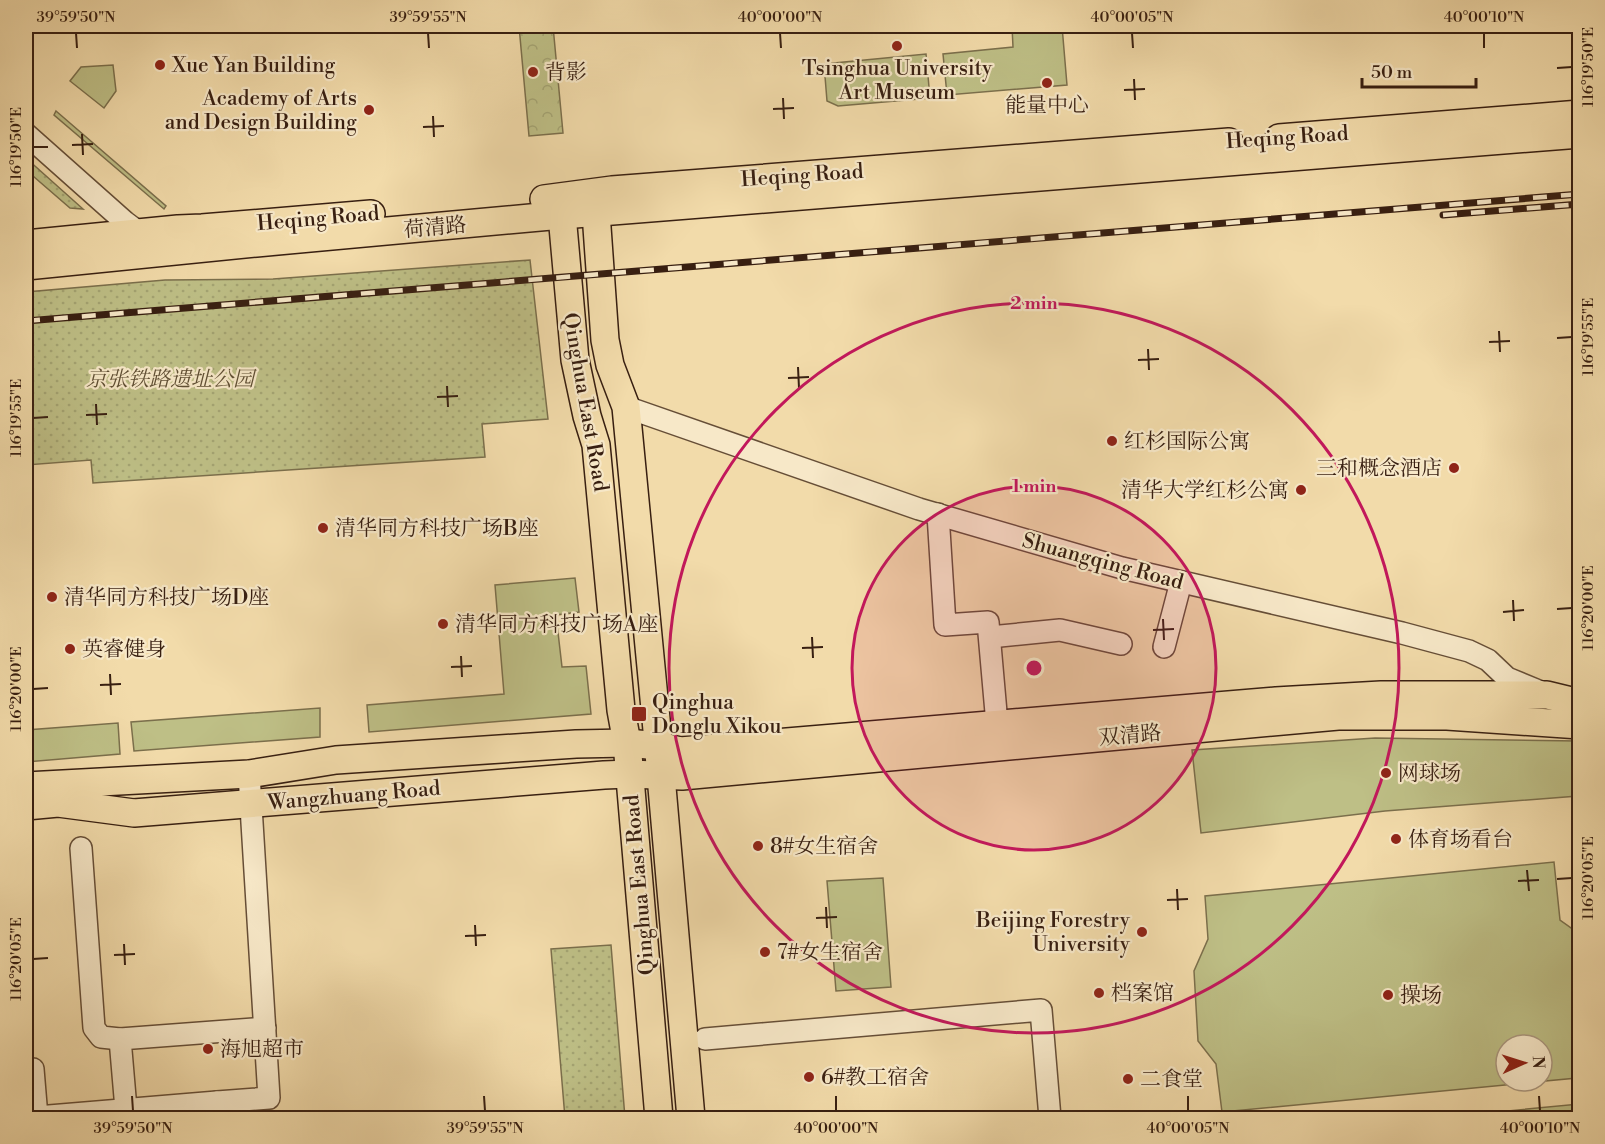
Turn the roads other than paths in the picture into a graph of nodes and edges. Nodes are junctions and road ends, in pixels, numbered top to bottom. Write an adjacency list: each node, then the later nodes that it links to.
1 (1580, 114): 4 (main road, Heqing Road)
2 (26, 134): 5 (street)
3 (1580, 134): 4 (main road, Heqing Road)
4 (579, 208): 5 (main road, Heqing Road); 7 (main road, Qinghua East Road); 8 (main road, 荷清路); 10 (main road, Qinghua East Road)
5 (139, 232): 6 (main road, Heqing Road); 8 (street)
6 (26, 244)
7 (565, 250): 8 (main road); 20 (main road, Qinghua East Road)
8 (164, 253): 9 (main road)
9 (26, 266)
10 (626, 406): 11 (street, Shuangqing Road); 21 (main road, Qinghua East Road)
11 (938, 514): 12 (street, Shuangqing Road); 13 (street)
12 (1181, 582): 15 (street); 16 (street, Shuangqing Road)
13 (990, 637): 14 (street); 18 (street)
14 (1121, 644)
15 (1164, 647)
16 (1548, 695): 17 (main road, Shuangqing Road); 18 (main road, 双清路)
17 (1580, 703)
18 (997, 724): 21 (main road, 双清路)
19 (1580, 725): 21 (main road, 双清路)
20 (627, 743): 21 (main road, Wangzhuang Road); 22 (main road, Wangzhuang Road); 23 (main road, Qinghua East Road)
21 (671, 762): 23 (main road, Wangzhuang Road); 36 (main road, Qinghua East Road)
22 (249, 774): 24 (main road, Wangzhuang Road); 25 (street)
23 (629, 774): 25 (main road, Wangzhuang Road); 35 (main road, Qinghua East Road)
24 (26, 786)
25 (252, 803): 26 (main road, Wangzhuang Road); 28 (street)
26 (26, 806)
27 (81, 848): 29 (street)
28 (265, 1028): 29 (street); 33 (street)
29 (120, 1039): 32 (street)
30 (705, 1039): 37 (street)
31 (26, 1070): 34 (street)
32 (126, 1109): 33 (street); 34 (street)
33 (218, 1110)
34 (37, 1118)
35 (659, 1119)
36 (691, 1119)
37 (1050, 1119)

